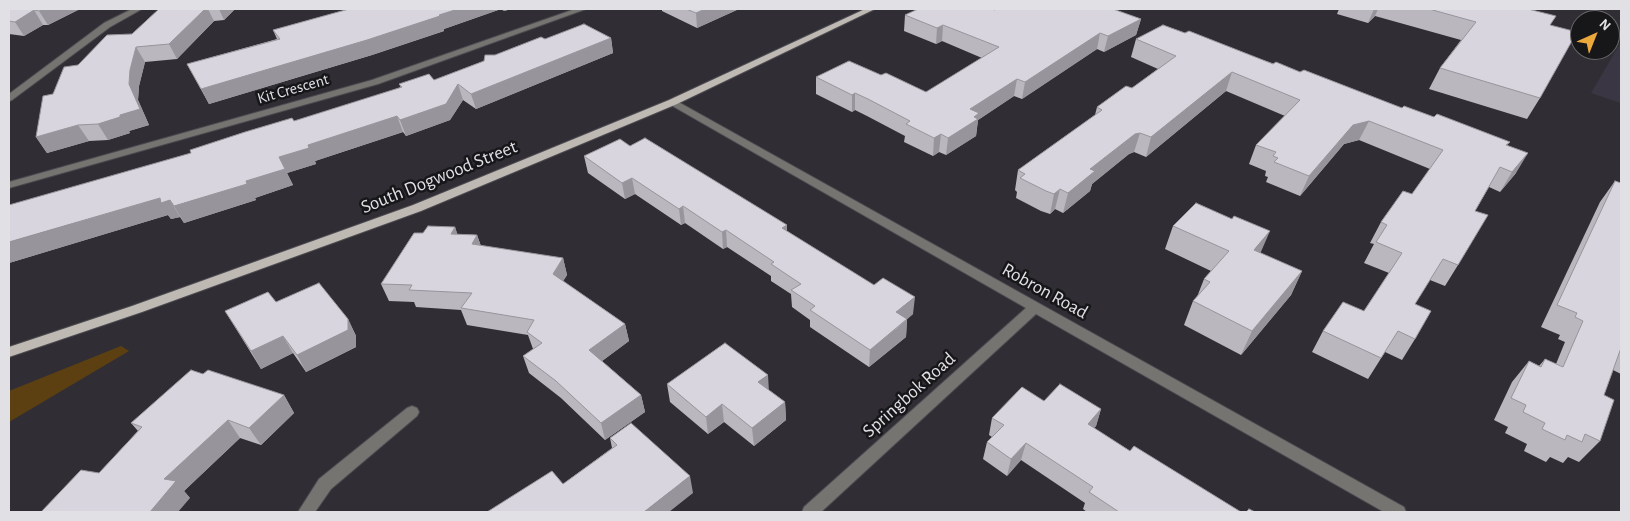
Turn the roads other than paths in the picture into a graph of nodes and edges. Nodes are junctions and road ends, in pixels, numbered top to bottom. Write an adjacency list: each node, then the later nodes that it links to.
1 (138, 9): 4 (street)
2 (582, 9): 6 (street, Kit Crescent)
3 (871, 9): 5 (main road, South Dogwood Street)
4 (9, 98)
5 (673, 102): 7 (street, Robron Road); 8 (main road, South Dogwood Street)
6 (9, 184)
7 (1035, 307): 11 (street, Springbok Road); 12 (street, Robron Road)
8 (9, 352)
9 (412, 412): 10 (street)
10 (306, 512)
11 (810, 512)
12 (1398, 512)

